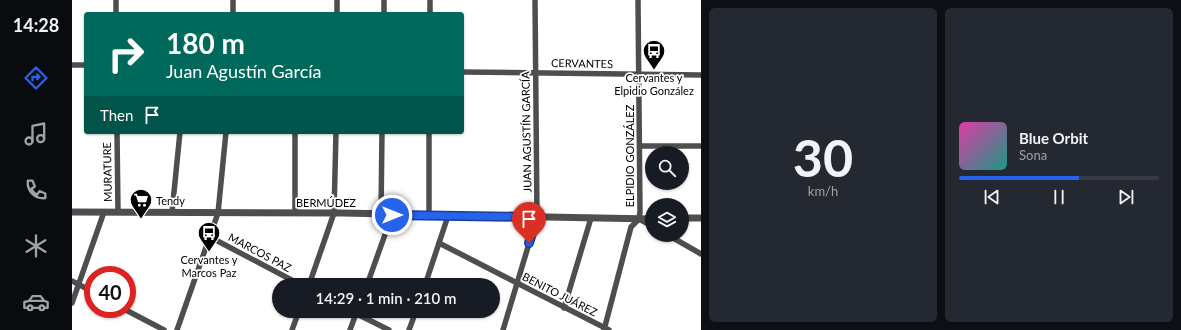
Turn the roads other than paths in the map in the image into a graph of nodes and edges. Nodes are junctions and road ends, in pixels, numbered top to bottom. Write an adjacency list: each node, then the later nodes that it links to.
1 (116, 0): 8 (street)
2 (233, 0): 9 (street)
3 (337, 0): 10 (street)
4 (384, 0): 11 (street)
5 (430, 0): 12 (street)
6 (535, 0): 16 (street, JUAN AGUSTÍN GARCÍA)
7 (638, 0): 17 (street, ELPIDIO GONZÁLEZ)
8 (116, 12)
9 (233, 12)
10 (337, 12)
11 (384, 12)
12 (430, 12)
13 (72, 65): 14 (street)
14 (84, 65)
15 (464, 72): 16 (street, CERVANTES)
16 (536, 73): 17 (street, CERVANTES); 39 (street, JUAN AGUSTÍN GARCÍA)
17 (638, 74): 18 (street, CERVANTES); 26 (street, ELPIDIO GONZÁLEZ)
18 (701, 75)
19 (117, 134): 30 (street, MURATURE)
20 (180, 134): 31 (street)
21 (226, 134): 32 (street)
22 (295, 134): 33 (street)
23 (336, 134): 34 (street)
24 (382, 134): 35 (street)
25 (429, 134): 37 (street)
26 (640, 146): 27 (street); 43 (street, ELPIDIO GONZÁLEZ)
27 (701, 146)
28 (72, 212): 29 (street, BERMÚDEZ)
29 (104, 212): 30 (street, BERMÚDEZ); 56 (street, MURATURE)
30 (118, 212): 31 (street, BERMÚDEZ)
31 (172, 212): 32 (street, BERMÚDEZ)
32 (218, 213): 33 (street, BERMÚDEZ); 46 (street)
33 (295, 213): 34 (street, BERMÚDEZ)
34 (334, 214): 35 (street, BERMÚDEZ); 51 (street)
35 (381, 214): 36 (street, BERMÚDEZ)
36 (392, 215): 37 (street, BERMÚDEZ); 52 (street)
37 (429, 215): 38 (street, BERMÚDEZ)
38 (448, 216): 39 (street, BERMÚDEZ); 48 (street)
39 (537, 217): 40 (street, BERMÚDEZ); 55 (street, JUAN AGUSTÍN GARCÍA)
40 (591, 218): 43 (street, BERMÚDEZ); 59 (street)
41 (689, 218): 42 (street)
42 (701, 218)
43 (639, 219): 44 (street, BERMÚDEZ); 45 (street); 65 (street, ELPIDIO GONZÁLEZ)
44 (645, 219)
45 (645, 222)
46 (210, 237): 50 (street, MARCOS PAZ); 67 (street)
47 (680, 242): 49 (street)
48 (439, 243): 53 (street); 55 (street, BENITO JUÁREZ)
49 (701, 254)
50 (288, 278)
51 (311, 278)
52 (370, 278)
53 (427, 278)
54 (72, 281): 56 (street)
55 (517, 283): 59 (street, BENITO JUÁREZ); 72 (street, JUAN AGUSTÍN GARCÍA)
56 (79, 285): 57 (street); 58 (street, MURATURE)
57 (84, 288)
58 (72, 303)
59 (564, 308): 65 (street, BENITO JUÁREZ)
60 (136, 315): 66 (street)
61 (296, 318): 68 (street)
62 (353, 318): 69 (street)
63 (366, 318): 70 (street)
64 (413, 318): 71 (street)
65 (606, 329)
66 (164, 330)
67 (177, 330)
68 (292, 330)
69 (350, 330)
70 (389, 330)
71 (409, 330)
72 (503, 330)

